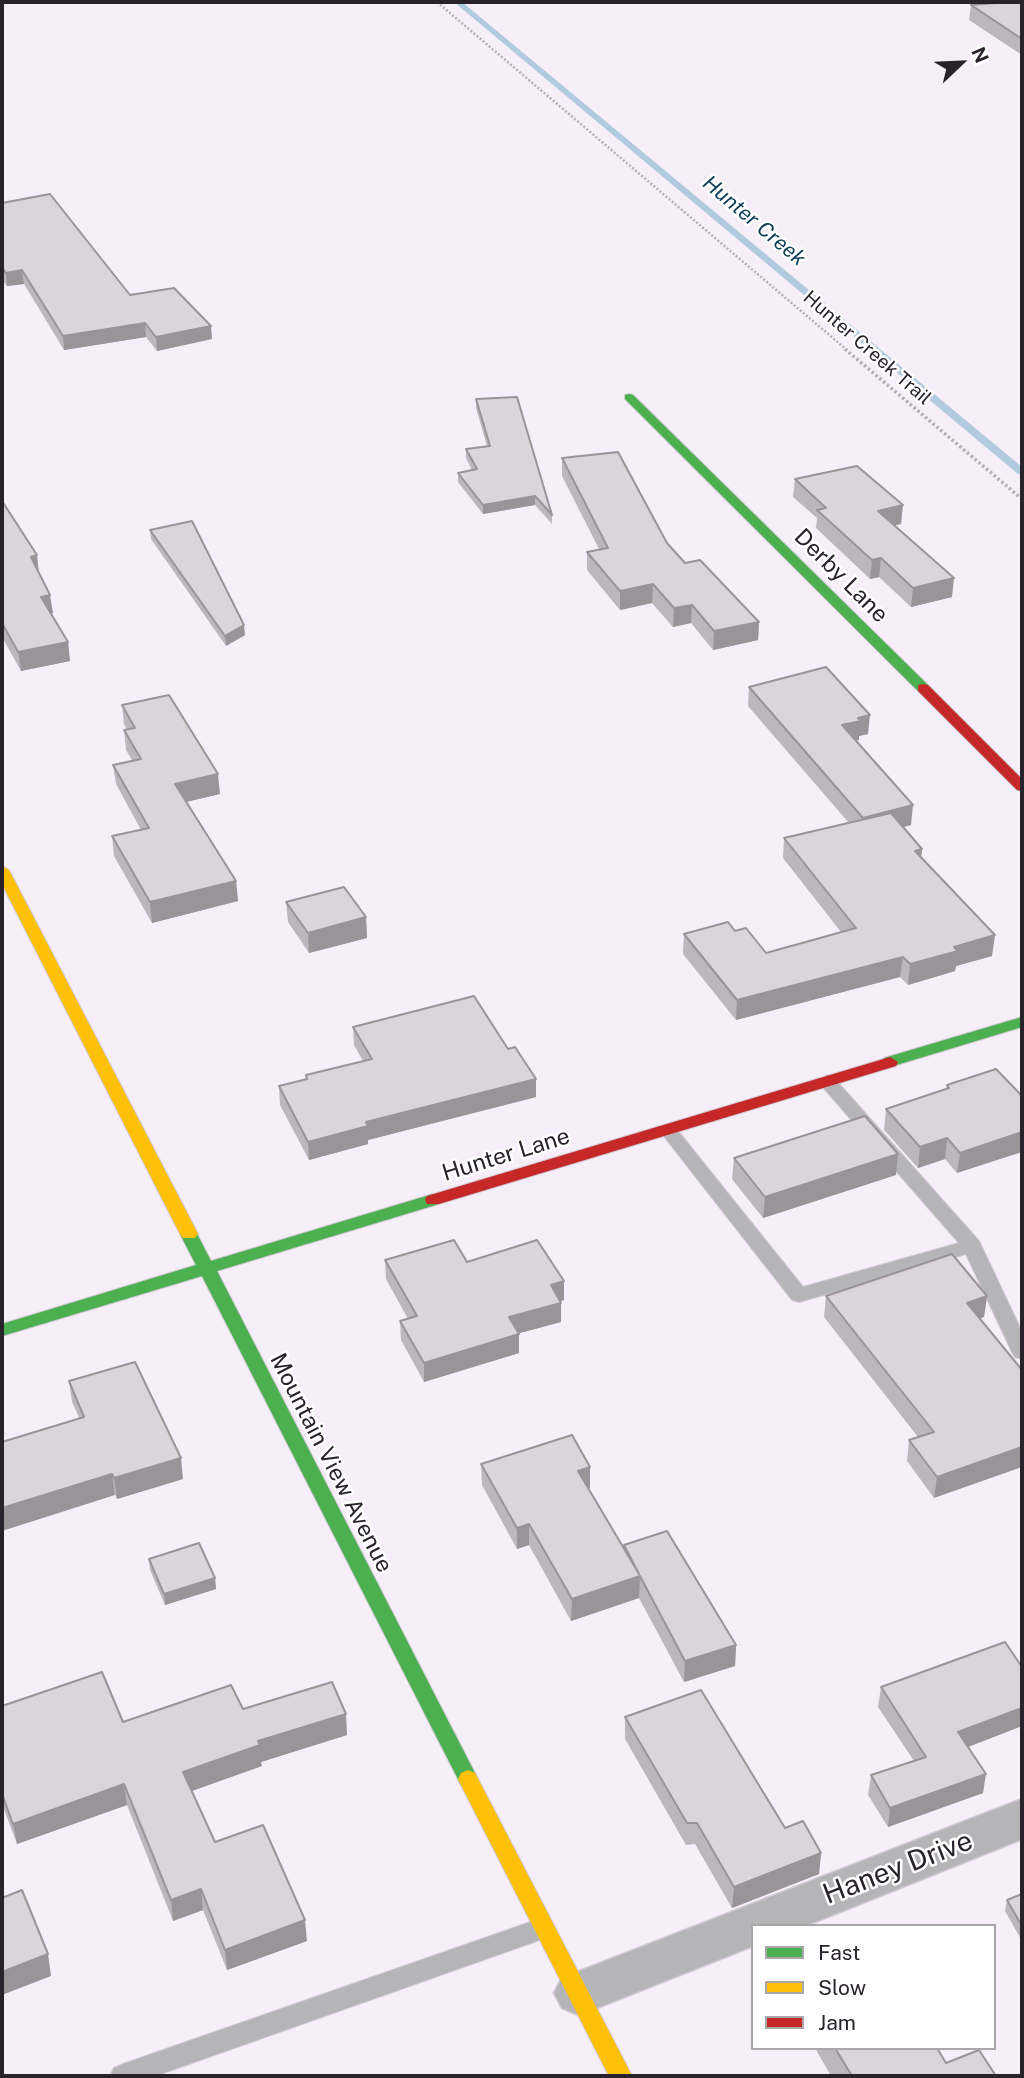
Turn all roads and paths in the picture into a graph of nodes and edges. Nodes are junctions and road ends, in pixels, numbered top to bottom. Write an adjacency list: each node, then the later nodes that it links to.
1 (437, 2): 3 (path, Hunter Creek Trail)
2 (629, 397): 4 (street, Derby Lane)
3 (1022, 499)
4 (1022, 787)
5 (2, 870): 10 (street, Mountain View Avenue)
6 (1022, 1023): 7 (street, Hunter Lane)
7 (827, 1082): 8 (street, Hunter Lane); 9 (lane)
8 (668, 1130): 9 (lane); 10 (street, Hunter Lane)
9 (972, 1246): 12 (lane)
10 (205, 1269): 11 (street, Hunter Lane); 16 (street, Mountain View Avenue)
11 (2, 1330)
12 (1022, 1352)
13 (1022, 1819): 14 (street, Haney Drive)
14 (755, 1924)
15 (751, 1925): 17 (street, Haney Drive)
16 (545, 1928): 17 (street, Mountain View Avenue); 18 (lane)
17 (579, 1993): 19 (street, Mountain View Avenue)
18 (123, 2076)
19 (621, 2076)

